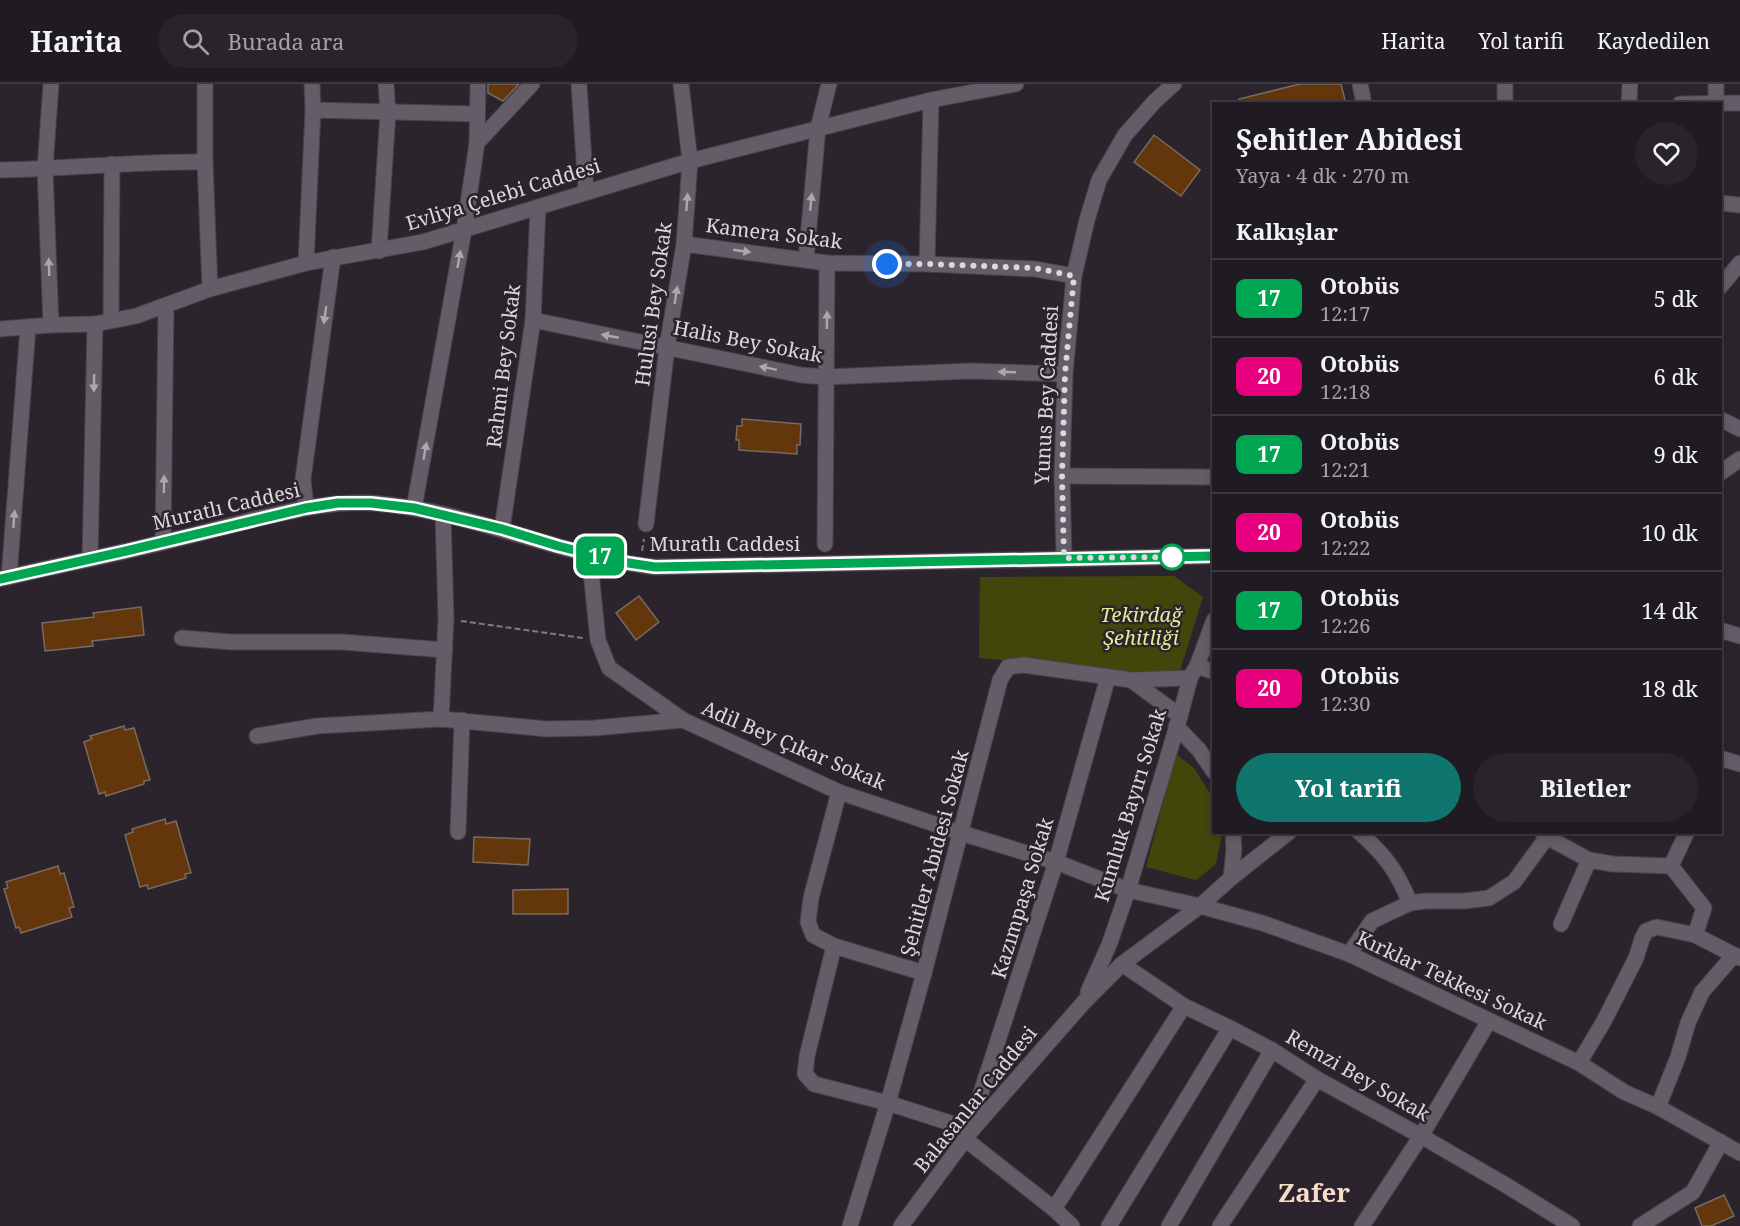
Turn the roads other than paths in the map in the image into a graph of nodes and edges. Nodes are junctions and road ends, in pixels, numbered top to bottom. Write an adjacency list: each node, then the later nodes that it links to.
1 (51, 84): 31 (street)
2 (205, 84): 29 (street)
3 (312, 84): 23 (street)
4 (386, 84): 24 (street)
5 (478, 84): 25 (street)
6 (532, 84): 27 (street)
7 (579, 84): 33 (street)
8 (681, 84): 28 (street, Hulusi Bey Sokak)
9 (829, 84): 26 (street)
10 (1016, 84): 16 (street, Evliya Çelebi Caddesi)
11 (1174, 84): 46 (street, Yunus Bey Caddesi)
12 (1360, 84): 17 (street)
13 (1505, 84): 18 (street)
14 (1630, 84): 19 (street)
15 (1716, 84): 20 (street)
16 (931, 100): 26 (street, Evliya Çelebi Caddesi); 45 (street)
17 (1364, 102)
18 (1505, 102)
19 (1629, 102)
20 (1716, 102)
21 (1722, 102): 22 (street)
22 (1740, 103)
23 (313, 110): 24 (street); 42 (street)
24 (388, 112): 25 (street); 39 (street)
25 (477, 114): 27 (street)
26 (818, 128): 28 (street, Evliya Çelebi Caddesi); 41 (street, one-way to 26)
27 (477, 143): 37 (street)
28 (690, 161): 33 (street, Evliya Çelebi Caddesi); 38 (street, Hulusi Bey Sokak, one-way to 28)
29 (205, 162): 30 (street); 48 (street)
30 (112, 164): 31 (street); 51 (street)
31 (45, 169): 32 (street); 53 (street, one-way to 31)
32 (0, 170)
33 (586, 191): 36 (street, Evliya Çelebi Caddesi)
34 (1722, 203): 35 (street)
35 (1740, 205)
36 (538, 207): 37 (street, Evliya Çelebi Caddesi); 50 (street, Rahmi Bey Sokak)
37 (464, 230): 39 (street, Evliya Çelebi Caddesi); 66 (street, one-way to 37)
38 (684, 244): 41 (street, Kamera Sokak, one-way to 41); 56 (street, Hulusi Bey Sokak, one-way to 38)
39 (379, 251): 40 (street, Evliya Çelebi Caddesi)
40 (333, 257): 42 (street, Evliya Çelebi Caddesi); 65 (street, one-way to 65)
41 (806, 260): 43 (street, Kamera Sokak)
42 (306, 262): 48 (street, Evliya Çelebi Caddesi)
43 (827, 263): 45 (street, Kamera Sokak); 58 (street, one-way to 43)
44 (1740, 263): 47 (street)
45 (927, 264): 46 (street, Kamera Sokak)
46 (1074, 276): 57 (street, Yunus Bey Caddesi)
47 (1722, 285)
48 (210, 290): 49 (street, Evliya Çelebi Caddesi)
49 (166, 306): 51 (street, Evliya Çelebi Caddesi); 70 (street, one-way to 49)
50 (533, 320): 56 (street, Halis Bey Sokak, one-way to 50); 69 (street, Rahmi Bey Sokak)
51 (111, 321): 52 (street, Evliya Çelebi Caddesi)
52 (95, 324): 53 (street, Evliya Çelebi Caddesi); 75 (street, one-way to 75)
53 (51, 325): 54 (street, Evliya Çelebi Caddesi)
54 (28, 327): 55 (street, Evliya Çelebi Caddesi); 76 (street, one-way to 54)
55 (0, 329)
56 (667, 347): 58 (street, Halis Bey Sokak, one-way to 56); 68 (street, Hulusi Bey Sokak)
57 (1065, 374): 58 (street, Halis Bey Sokak, one-way to 58); 63 (street, Yunus Bey Caddesi)
58 (826, 377): 71 (street)
59 (1722, 420): 60 (street)
60 (1740, 429)
61 (1740, 459): 62 (street)
62 (1722, 472)
63 (1062, 476): 64 (street); 74 (street, Yunus Bey Caddesi)
64 (1212, 477)
65 (306, 508): 66 (street, Muratlı Caddesi); 70 (street, Muratlı Caddesi)
66 (414, 508): 67 (street, Muratlı Caddesi)
67 (443, 514): 69 (street, Muratlı Caddesi); 81 (street)
68 (646, 524)
69 (502, 529): 72 (street, Muratlı Caddesi)
70 (163, 542): 75 (street, Muratlı Caddesi)
71 (825, 544)
72 (589, 553): 74 (street, Muratlı Caddesi); 88 (street, Adil Bey Çıkar Sokak)
73 (1212, 556): 74 (street, Muratlı Caddesi)
74 (1064, 558)
75 (90, 559): 76 (street, Muratlı Caddesi)
76 (5, 578)
77 (1212, 625): 82 (street, Kumluk Bayırı Sokak)
78 (1722, 631): 79 (street)
79 (1740, 636)
80 (182, 638): 81 (street)
81 (445, 650): 86 (street)
82 (1193, 672): 83 (street); 85 (street, Şehitler Abidesi Sokak); 89 (street, Kumluk Bayırı Sokak)
83 (1212, 672)
84 (1108, 677): 85 (street, Şehitler Abidesi Sokak); 96 (street, Şehitler Abidesi Sokak); 103 (street, Kazımpaşa Sokak)
85 (1131, 680): 89 (street)
86 (441, 720): 87 (street, Adil Bey Çıkar Sokak); 90 (street, Adil Bey Çıkar Sokak)
87 (462, 720): 88 (street, Adil Bey Çıkar Sokak); 95 (street)
88 (683, 720): 94 (street, Adil Bey Çıkar Sokak)
89 (1178, 721): 93 (street); 106 (street, Kumluk Bayırı Sokak)
90 (257, 736)
91 (1722, 759): 92 (street)
92 (1740, 764)
93 (1212, 769)
94 (839, 792): 96 (street, Adil Bey Çıkar Sokak); 111 (street)
95 (458, 832)
96 (961, 833): 103 (street, Adil Bey Çıkar Sokak); 115 (street, Şehitler Abidesi Sokak)
97 (1233, 834): 105 (street)
98 (1286, 834): 105 (street)
99 (1361, 834): 107 (street)
100 (1686, 834): 104 (street)
101 (1545, 835): 102 (street); 107 (street)
102 (1589, 860): 104 (street); 109 (street)
103 (1056, 862): 106 (street, Adil Bey Çıkar Sokak); 125 (street, Kazımpaşa Sokak)
104 (1671, 866): 110 (street)
105 (1231, 878): 108 (street)
106 (1128, 890): 108 (street, Kırklar Tekkesi Sokak); 116 (street, Kumluk Bayırı Sokak)
107 (1410, 903): 112 (street)
108 (1200, 906): 112 (street, Kırklar Tekkesi Sokak); 114 (street)
109 (1561, 924)
110 (1695, 935): 113 (street); 121 (street)
111 (834, 946): 115 (street); 123 (street)
112 (1349, 954): 118 (street, Kırklar Tekkesi Sokak)
113 (1737, 956): 124 (street)
114 (1122, 964): 116 (street); 117 (street, Remzi Bey Sokak)
115 (924, 973): 123 (street, Şehitler Abidesi Sokak)
116 (1084, 1002): 125 (street, Balasanlar Caddesi)
117 (1184, 1006): 119 (street, Remzi Bey Sokak); 129 (street)
118 (1489, 1021): 121 (street, Kırklar Tekkesi Sokak); 126 (street)
119 (1230, 1028): 120 (street, Remzi Bey Sokak); 133 (street)
120 (1272, 1050): 122 (street, Remzi Bey Sokak); 134 (street)
121 (1580, 1063): 124 (street, Kırklar Tekkesi Sokak)
122 (1317, 1079): 126 (street, Remzi Bey Sokak); 135 (street)
123 (888, 1103): 125 (street); 130 (street, Şehitler Abidesi Sokak)
124 (1658, 1107): 127 (street, Kırklar Tekkesi Sokak)
125 (969, 1135): 129 (street); 131 (street, Balasanlar Caddesi)
126 (1421, 1136): 136 (street); 137 (street, Remzi Bey Sokak)
127 (1721, 1142): 128 (street, Kırklar Tekkesi Sokak); 138 (street)
128 (1740, 1153)
129 (1054, 1209): 132 (street)
130 (850, 1226)
131 (901, 1226)
132 (1072, 1226)
133 (1109, 1226)
134 (1168, 1226)
135 (1220, 1226)
136 (1362, 1226)
137 (1572, 1226)
138 (1640, 1226)

